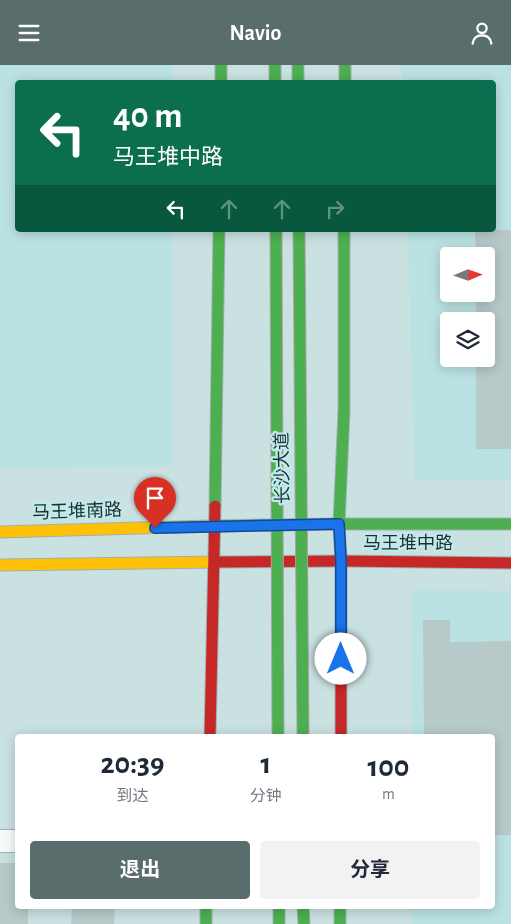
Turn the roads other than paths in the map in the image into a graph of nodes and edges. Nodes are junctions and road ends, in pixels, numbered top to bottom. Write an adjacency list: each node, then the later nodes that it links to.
1 (221, 65): 5 (main road)
2 (275, 65): 6 (main road)
3 (298, 65): 7 (main road)
4 (345, 65): 8 (main road)
5 (221, 80)
6 (275, 80)
7 (298, 80)
8 (345, 80)
9 (219, 232): 15 (main road)
10 (276, 232): 22 (main road, 长沙大道, bridge)
11 (299, 232): 23 (main road, 长沙大道, bridge)
12 (344, 232): 13 (main road)
13 (339, 524): 14 (main road, 马王堆中路); 15 (main road, 马王堆中路); 17 (main road)
14 (511, 524)
15 (215, 526): 16 (main road, 马王堆南路); 18 (main road)
16 (0, 532)
17 (341, 561): 18 (main road, 马王堆中路); 19 (main road, 马王堆中路); 24 (main road)
18 (214, 562): 20 (main road); 21 (main road)
19 (511, 563)
20 (0, 565)
21 (210, 734)
22 (278, 734)
23 (302, 734)
24 (341, 734)
25 (0, 841): 26 (street)
26 (15, 841)
27 (206, 909): 31 (main road)
28 (279, 909): 32 (main road)
29 (304, 909): 33 (main road)
30 (340, 909): 34 (main road)
31 (206, 924)
32 (279, 924)
33 (304, 924)
34 (340, 924)

